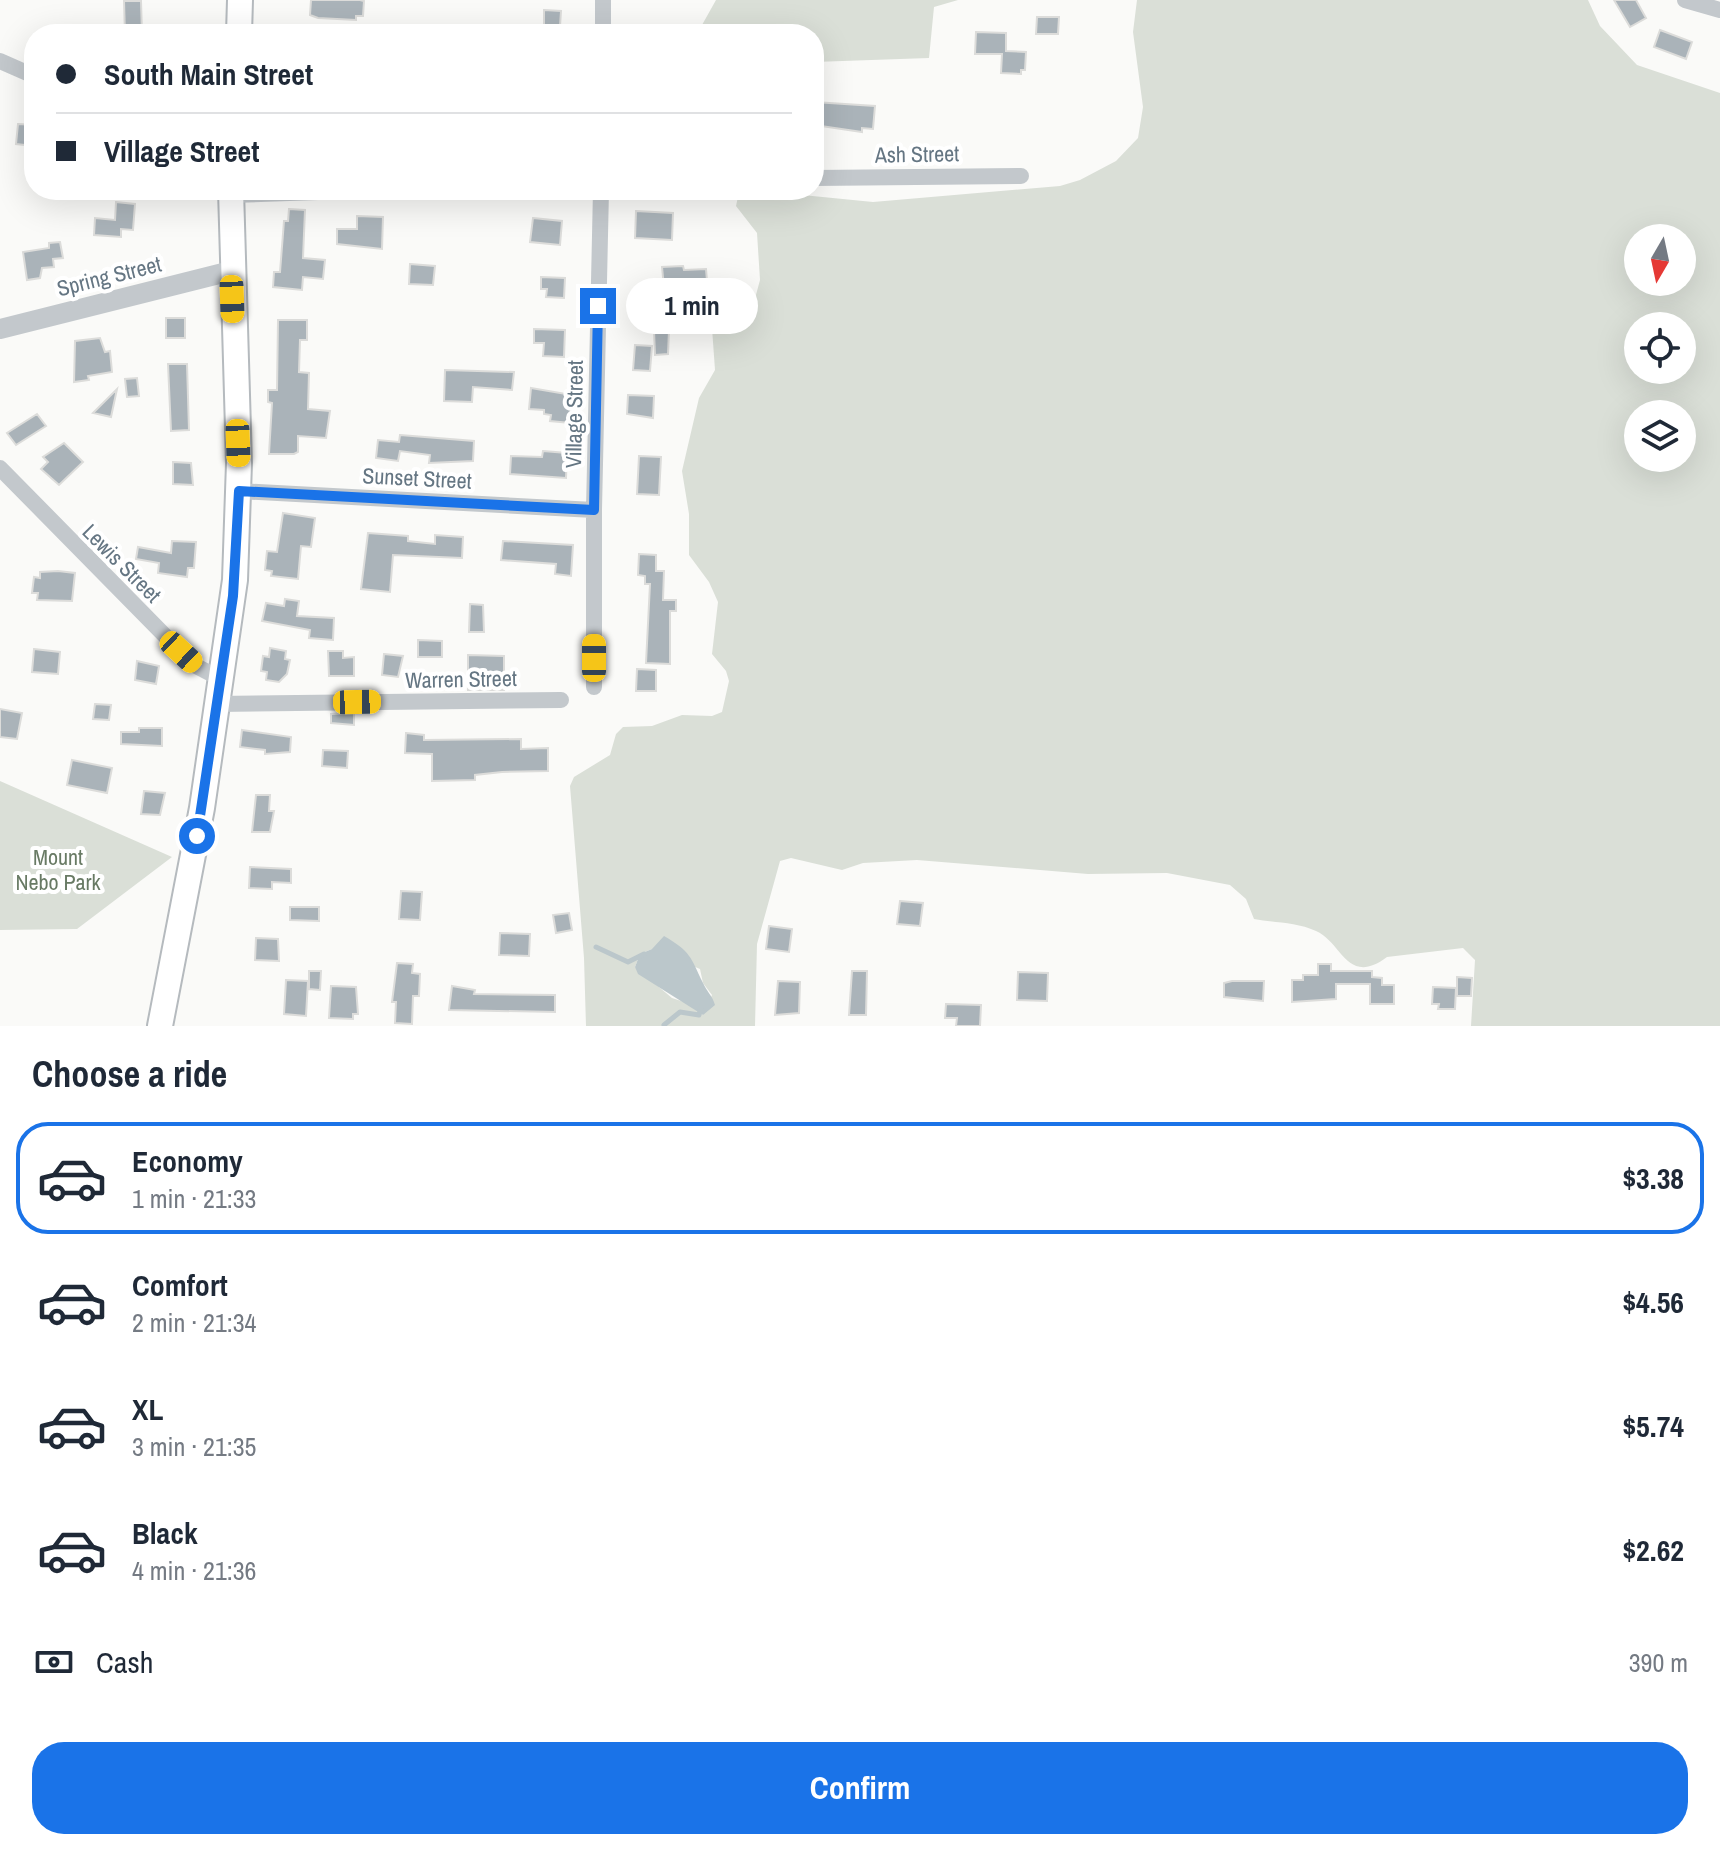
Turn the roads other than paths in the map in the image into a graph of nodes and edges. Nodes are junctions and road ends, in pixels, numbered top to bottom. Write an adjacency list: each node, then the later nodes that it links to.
1 (240, 0): 5 (main road)
2 (603, 0): 6 (street)
3 (1685, 0): 4 (street)
4 (1720, 10)
5 (239, 24)
6 (603, 24)
7 (1, 63): 8 (street)
8 (24, 72)
9 (1021, 176): 10 (street, Ash Street)
10 (824, 178)
11 (231, 200): 13 (main road)
12 (601, 200): 17 (street, Village Street)
13 (231, 271): 14 (street, Spring Street); 16 (main road)
14 (0, 329)
15 (0, 468): 18 (street, Lewis Street)
16 (239, 491): 17 (street, Sunset Street); 18 (main road)
17 (594, 510): 19 (street, Village Street)
18 (221, 679): 21 (main road)
19 (594, 687)
20 (561, 700): 21 (street, Warren Street)
21 (217, 704): 22 (main road)
22 (160, 1026)

